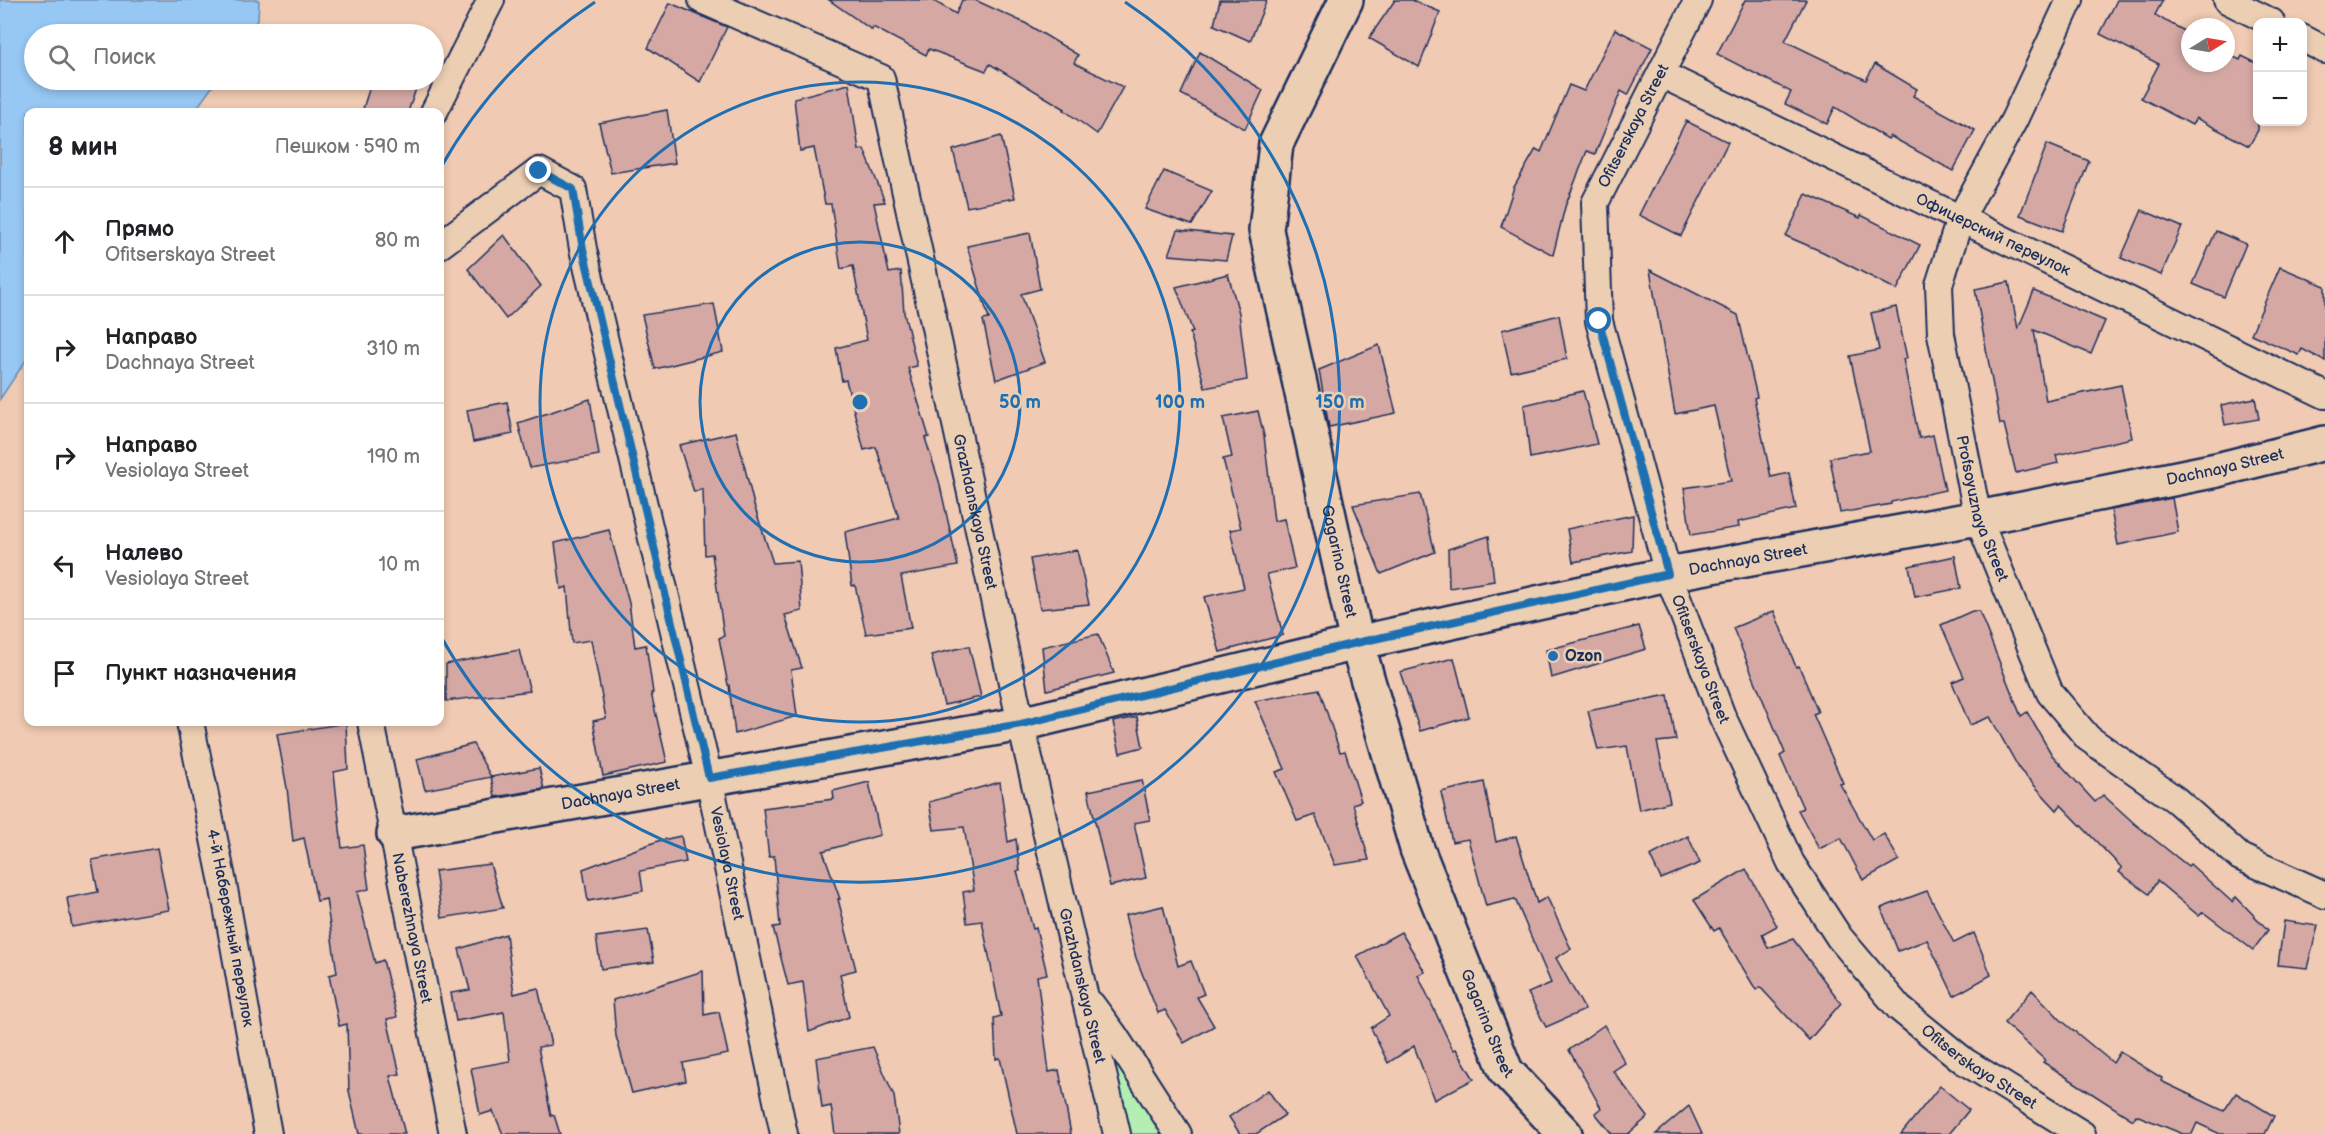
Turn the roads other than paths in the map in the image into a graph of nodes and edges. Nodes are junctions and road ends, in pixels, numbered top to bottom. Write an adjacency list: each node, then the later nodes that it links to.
1 (490, 0): 11 (street)
2 (702, 0): 19 (street, Grazhdanskaya Street)
3 (1346, 0): 18 (main road, Gagarina Street)
4 (1698, 0): 10 (street, Ofitserskaya Street)
5 (2070, 0): 12 (street, Profsoyuznaya Street)
6 (2227, 0): 7 (street)
7 (2263, 18)
8 (2307, 41): 9 (street)
9 (2325, 50)
10 (1661, 74): 12 (street, Офицерский переулок); 17 (street, Ofitserskaya Street)
11 (436, 108)
12 (1960, 219): 14 (street, Офицерский переулок); 16 (street, Profsoyuznaya Street)
13 (444, 242): 22 (street, Vesiolaya Street)
14 (2325, 395)
15 (2325, 443): 16 (main road, Dachnaya Street)
16 (1978, 518): 17 (main road, Dachnaya Street); 24 (street, Profsoyuznaya Street)
17 (1668, 574): 18 (main road, Dachnaya Street); 32 (street, Ofitserskaya Street)
18 (1356, 643): 19 (main road, Dachnaya Street); 31 (main road, Gagarina Street)
19 (1021, 724): 22 (main road, Dachnaya Street); 25 (street, Grazhdanskaya Street)
20 (191, 726): 26 (street, 4-й Набережный переулок)
21 (372, 726): 23 (street, Naberezhnaya Street)
22 (709, 778): 23 (main road, Dachnaya Street); 28 (street, Vesiolaya Street)
23 (394, 834): 27 (street, Naberezhnaya Street)
24 (2325, 895)
25 (1085, 997): 29 (street, Grazhdanskaya Street); 30 (street)
26 (268, 1134)
27 (453, 1134)
28 (784, 1134)
29 (1117, 1134)
30 (1178, 1134)
31 (1565, 1134)
32 (2082, 1134)

